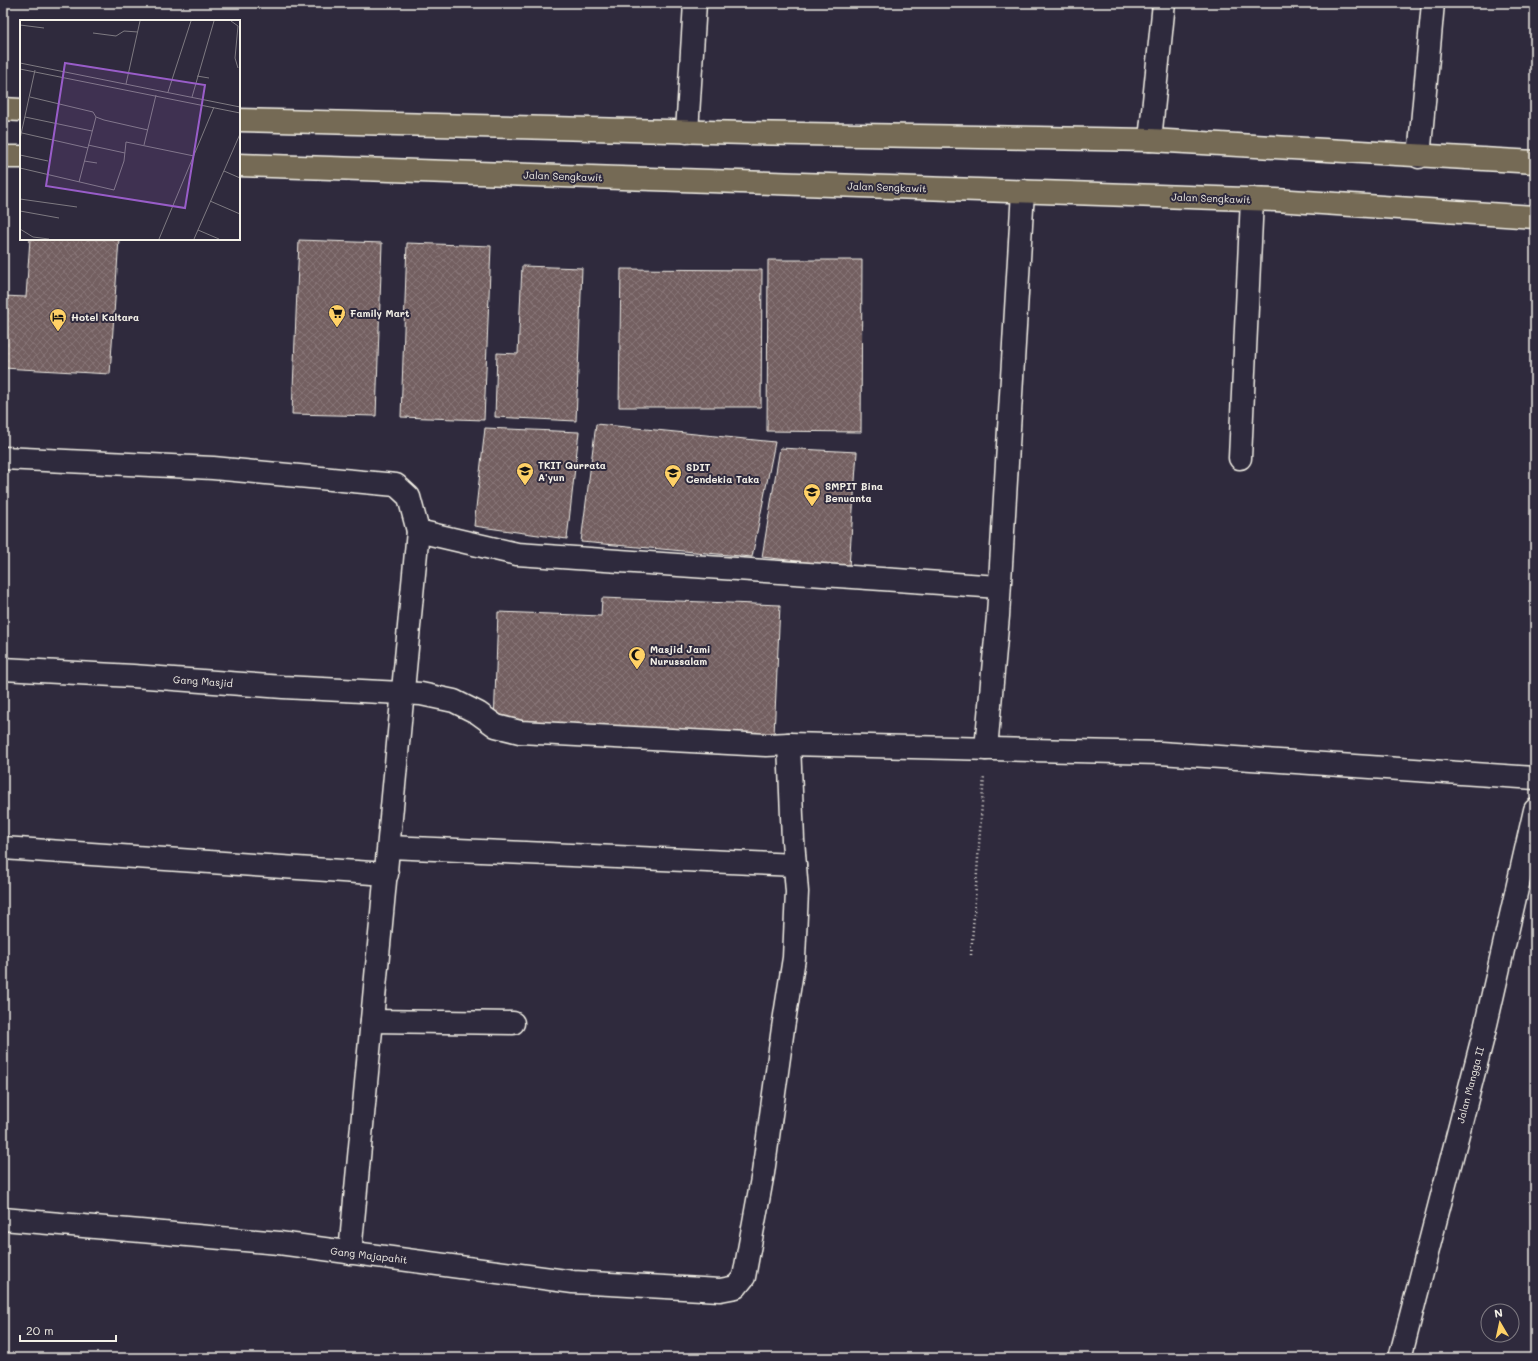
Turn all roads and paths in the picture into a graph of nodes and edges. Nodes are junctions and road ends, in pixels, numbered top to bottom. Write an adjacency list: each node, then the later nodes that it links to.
1 (695, 3): 7 (street)
2 (1164, 3): 8 (street)
3 (1433, 3): 11 (street)
4 (3, 109): 5 (highway)
5 (20, 110)
6 (240, 120): 7 (highway)
7 (688, 132): 8 (highway)
8 (1150, 140): 11 (highway)
9 (3, 157): 10 (highway)
10 (20, 157)
11 (1419, 157): 12 (highway)
12 (1535, 162)
13 (240, 165): 14 (highway, Jalan Sengkawit)
14 (1023, 191): 15 (highway, Jalan Sengkawit); 20 (street)
15 (1252, 199): 16 (highway, Jalan Sengkawit); 18 (street)
16 (1535, 217)
17 (3, 458): 19 (street)
18 (1240, 458)
19 (418, 531): 20 (street); 22 (street)
20 (999, 587): 24 (street)
21 (3, 669): 22 (street, Gang Masjid)
22 (404, 694): 23 (street, Gang Masjid); 27 (street)
23 (789, 744): 24 (street, Gang Masjid); 29 (street)
24 (986, 749): 25 (street, Gang Masjid); 31 (path)
25 (1535, 778)
26 (1535, 810): 36 (street, Jalan Mangga II)
27 (389, 847): 29 (street); 30 (street)
28 (3, 848): 30 (street)
29 (795, 865): 35 (street, Gang Majapahit)
30 (387, 874): 32 (street)
31 (971, 955)
32 (372, 1021): 33 (street); 35 (street)
33 (513, 1023)
34 (3, 1219): 35 (street, Gang Majapahit)
35 (350, 1253)
36 (1400, 1358)

